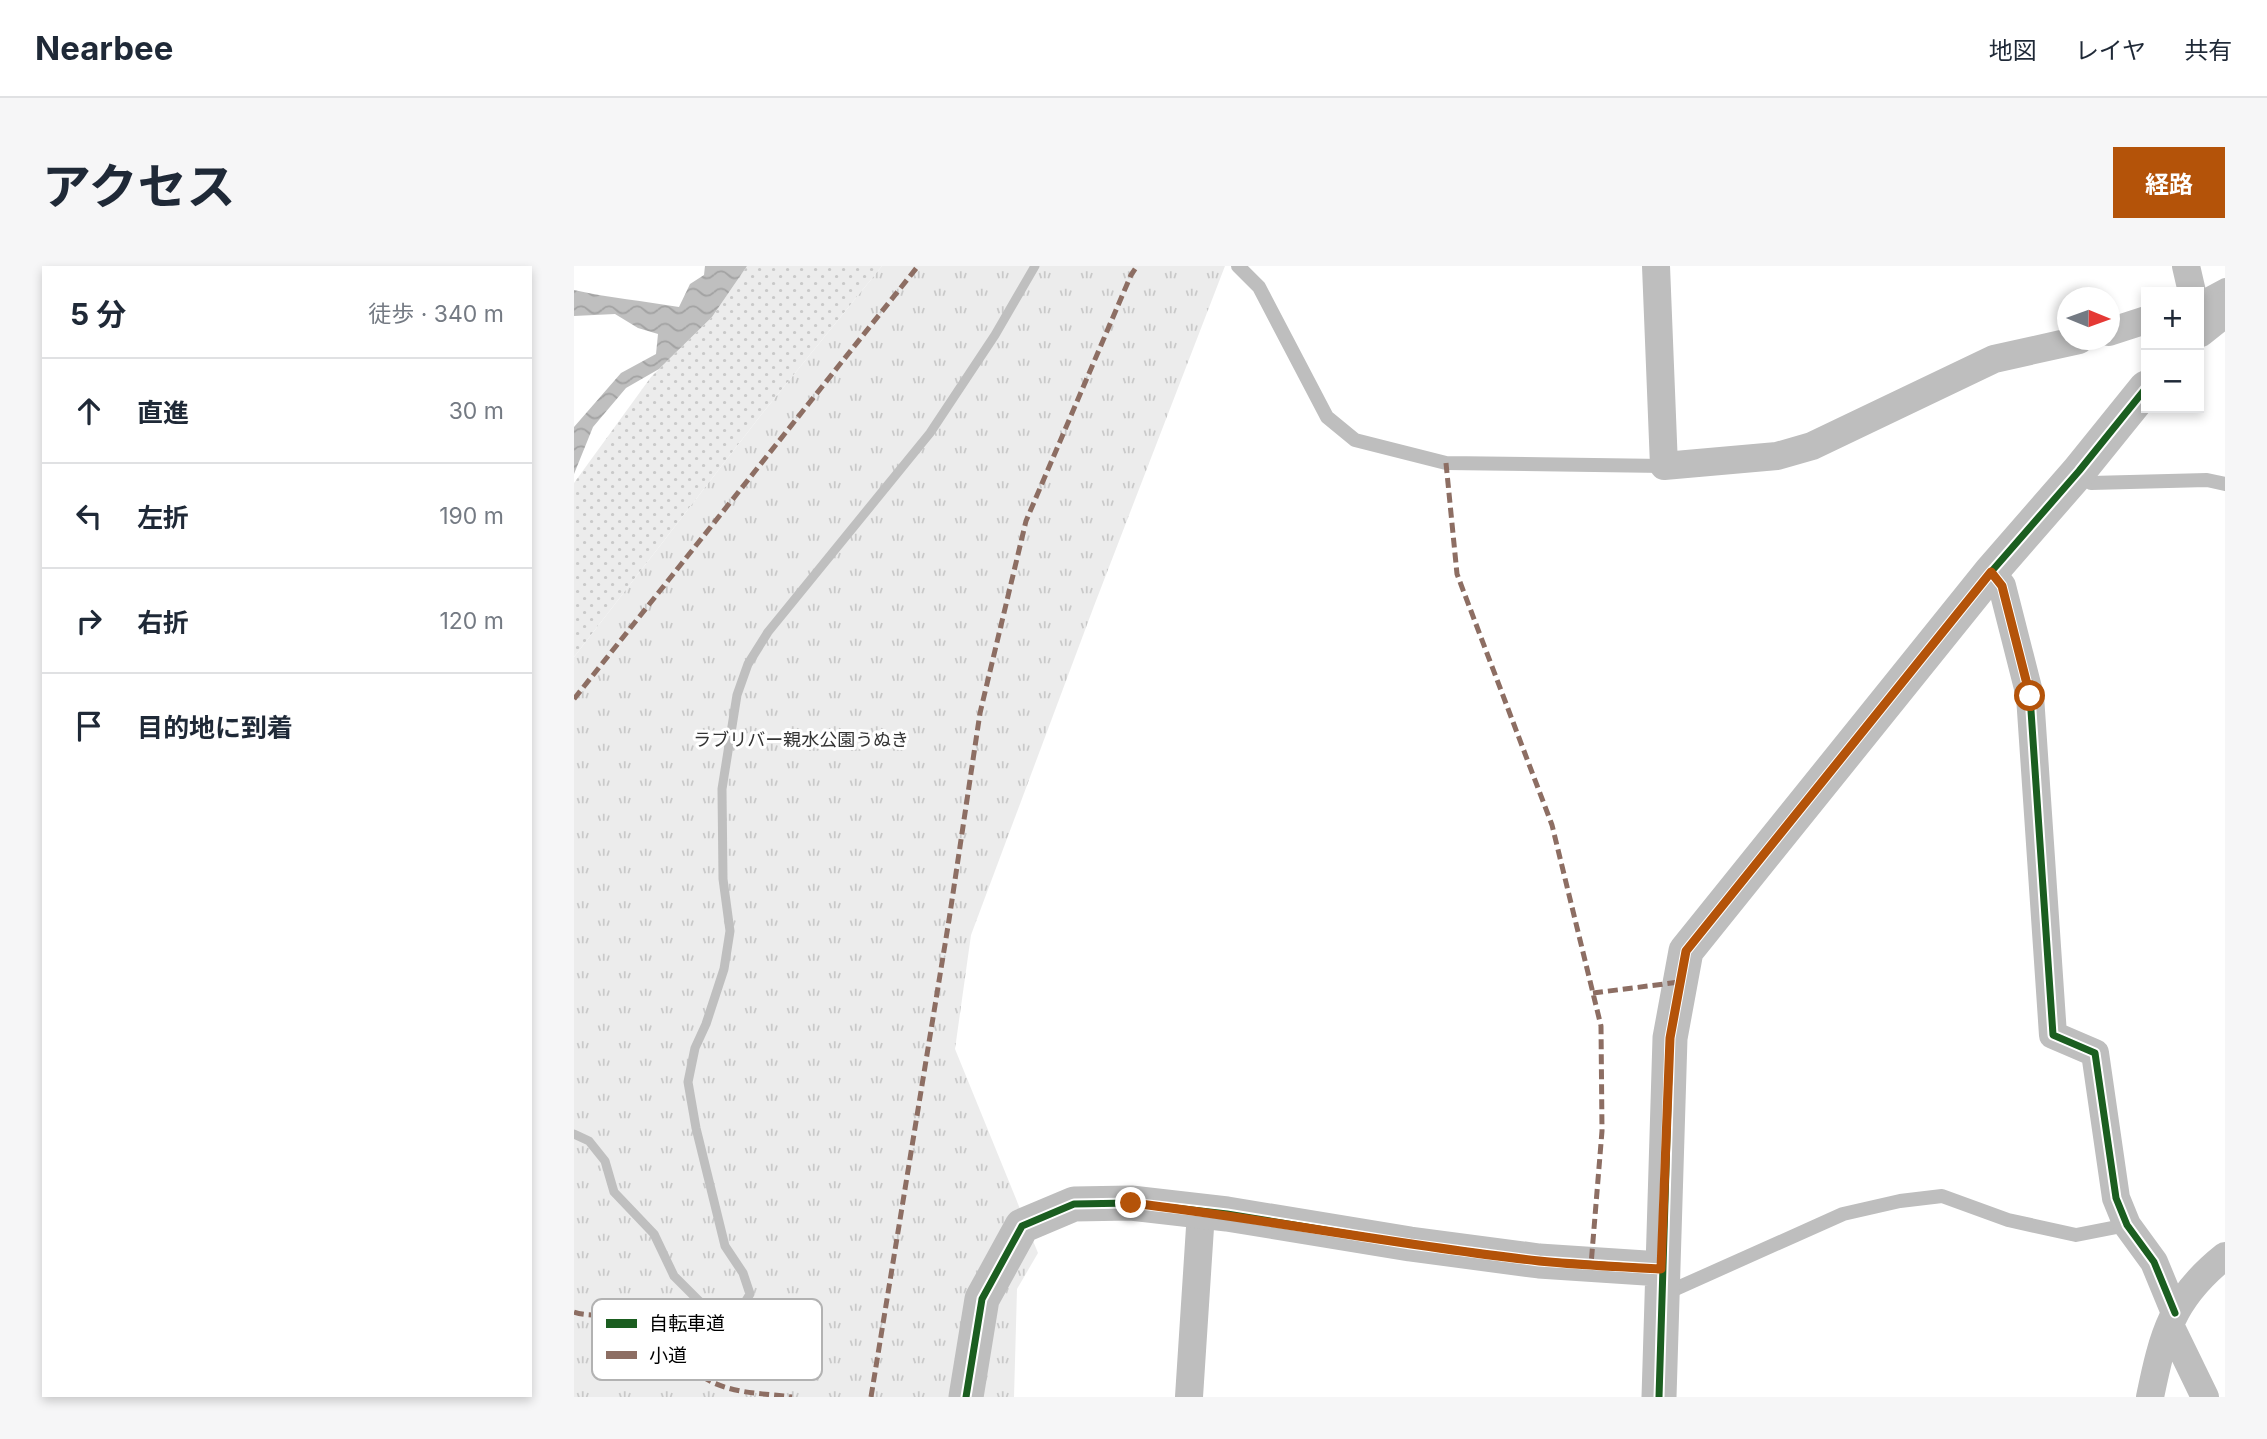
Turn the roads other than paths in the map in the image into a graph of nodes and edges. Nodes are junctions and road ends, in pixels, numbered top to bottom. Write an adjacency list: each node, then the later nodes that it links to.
1 (1238, 266): 11 (lane)
2 (1656, 266): 11 (street)
3 (2186, 266): 5 (street)
4 (2225, 285): 6 (lane)
5 (2194, 287)
6 (2204, 310)
7 (2141, 322): 8 (street)
8 (2120, 328)
9 (2057, 345): 11 (street)
10 (2141, 394): 12 (street)
11 (1664, 466)
12 (2079, 471): 13 (lane); 14 (street)
13 (2225, 484)
14 (1991, 572): 16 (street); 18 (street)
15 (1201, 1212): 18 (street); 20 (street); 21 (street)
16 (2127, 1225): 18 (lane); 19 (street)
17 (2225, 1256): 19 (street)
18 (1661, 1283): 22 (street)
19 (2172, 1319): 23 (street); 24 (street)
20 (967, 1397)
21 (1189, 1397)
22 (1659, 1397)
23 (2150, 1397)
24 (2205, 1397)

